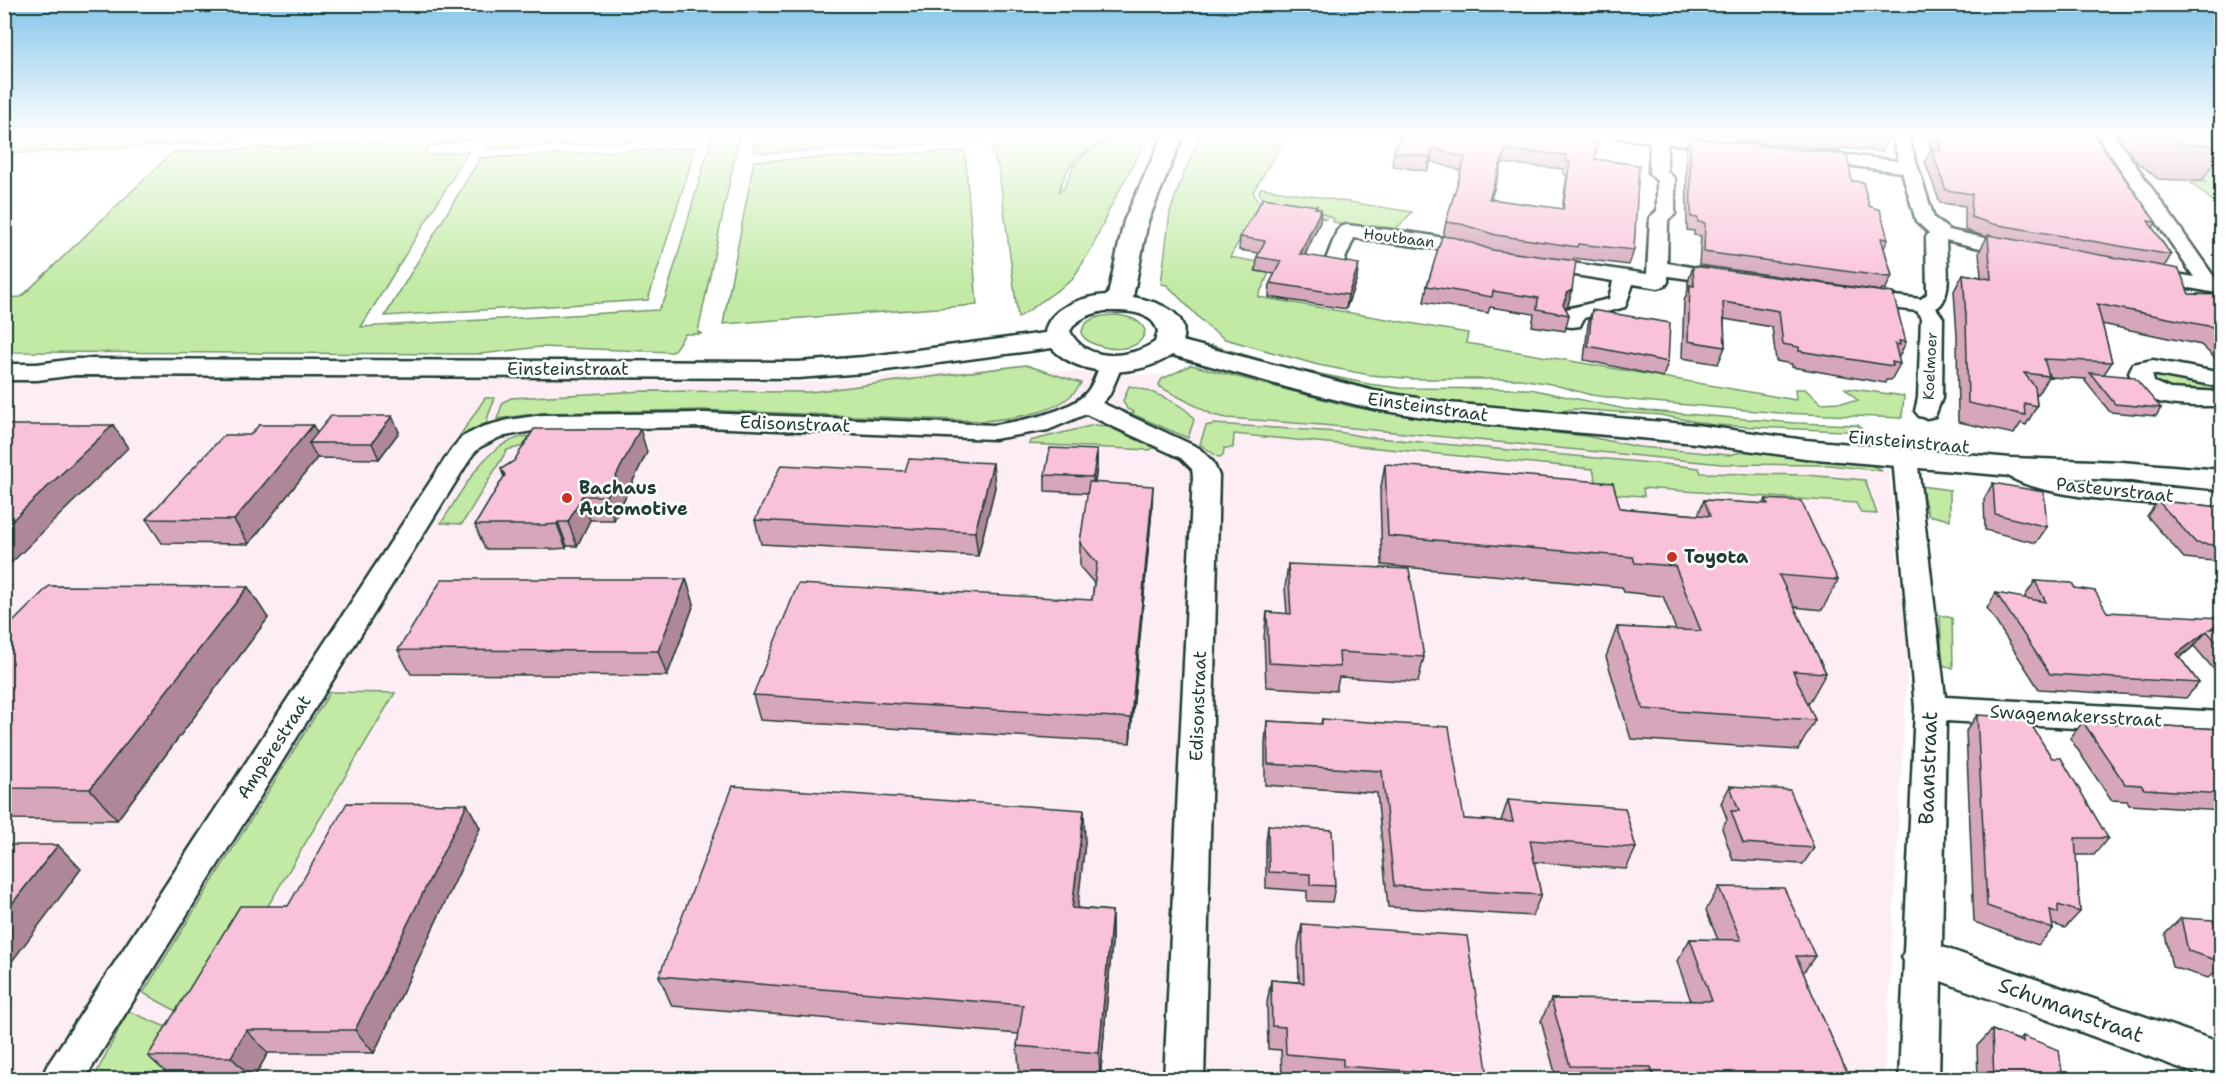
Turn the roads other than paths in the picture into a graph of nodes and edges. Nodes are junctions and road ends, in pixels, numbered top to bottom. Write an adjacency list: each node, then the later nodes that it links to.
1 (1151, 184): 16 (main road)
2 (1666, 184): 10 (street)
3 (1914, 184): 5 (street)
4 (2141, 184): 14 (street)
5 (1943, 234): 6 (street); 17 (street, Koelmoer)
6 (2041, 255)
7 (1489, 256): 8 (street, Houtbaan)
8 (1335, 262)
9 (1523, 262): 12 (street)
10 (1657, 268): 12 (street); 13 (street)
11 (2132, 272): 14 (street)
12 (1624, 278): 18 (street)
13 (1751, 282)
14 (2216, 288)
15 (1844, 296): 17 (street)
16 (1119, 303): 19 (main road); 20 (main road)
17 (1924, 306): 28 (street, Koelmoer)
18 (1572, 321)
19 (1059, 339): 22 (main road); 23 (main road, Einsteinstraat)
20 (1167, 345): 22 (main road); 30 (main road, Einsteinstraat)
21 (4, 361): 23 (main road, Einsteinstraat)
22 (1112, 363): 27 (street)
23 (75, 367): 24 (main road, Einsteinstraat)
24 (4, 372)
25 (2222, 380): 26 (street)
26 (2222, 399)
27 (1086, 405): 29 (street, Edisonstraat); 41 (street, Edisonstraat)
28 (1927, 411)
29 (500, 429): 40 (street, Ampèrestraat)
30 (1696, 434): 31 (main road, Einsteinstraat); 33 (main road, Einsteinstraat)
31 (1905, 458): 32 (main road, Einsteinstraat); 36 (street, Baanstraat)
32 (2011, 467): 33 (main road, Einsteinstraat); 35 (street, Pasteurstraat)
33 (2121, 471): 34 (main road, Einsteinstraat)
34 (2222, 480)
35 (2222, 500)
36 (1931, 708): 37 (street, Swagemakersstraat); 38 (street, Baanstraat)
37 (2222, 724)
38 (1921, 957): 39 (street, Schumanstraat); 42 (street, Baanstraat)
39 (2222, 1063)
40 (61, 1080)
41 (1184, 1080)
42 (1919, 1080)

